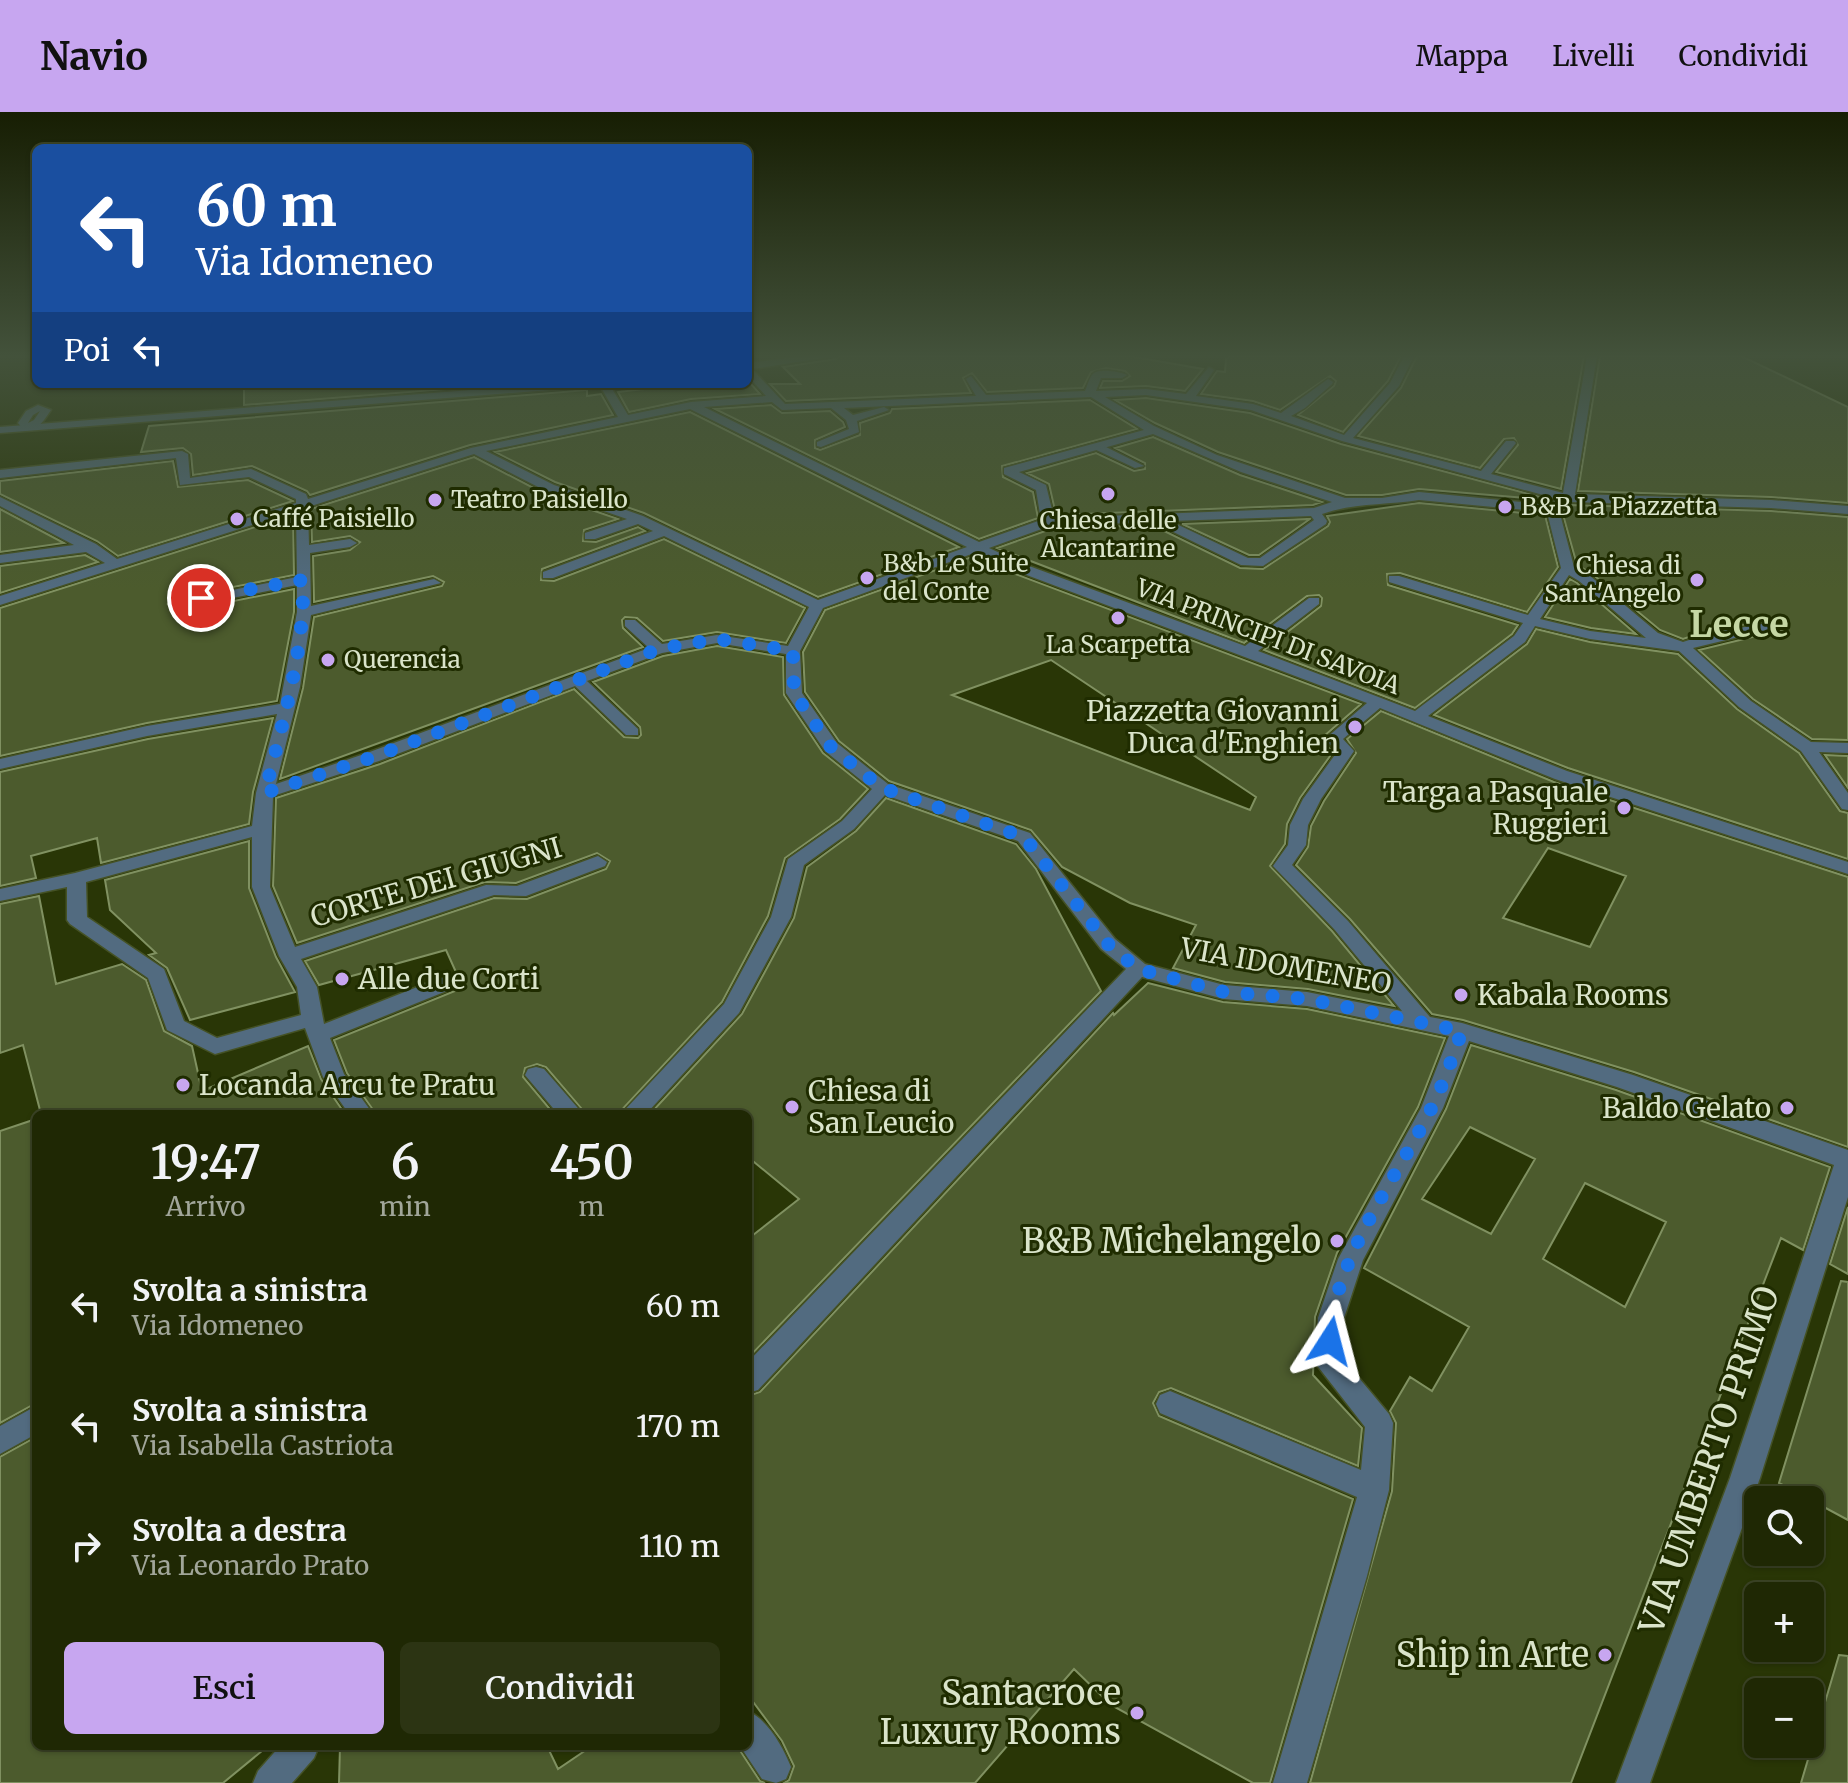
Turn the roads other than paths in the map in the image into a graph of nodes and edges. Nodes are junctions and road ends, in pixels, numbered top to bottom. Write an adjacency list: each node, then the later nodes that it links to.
1 (550, 434): 13 (street)
2 (749, 434): 31 (street, VIA PRINCIPI DI SAVOIA)
3 (845, 434): 11 (street)
4 (1142, 434): 12 (street)
5 (1159, 434): 19 (street)
6 (1332, 434): 9 (street)
7 (1350, 434): 9 (street)
8 (1579, 434): 17 (street)
9 (1346, 439): 16 (street)
10 (1510, 443): 16 (street)
11 (821, 444)
12 (1096, 446): 14 (lane); 26 (street)
13 (475, 450): 20 (street); 25 (street)
14 (1139, 466)
15 (0, 474): 20 (street)
16 (1484, 475): 17 (street)
17 (1568, 498): 21 (street); 22 (street)
18 (0, 501): 30 (street)
19 (1344, 502): 21 (street); 23 (street)
20 (301, 505): 32 (street); 34 (street)
21 (1552, 509): 35 (street)
22 (1848, 510)
23 (1315, 512): 24 (street); 24 (street)
24 (1151, 517): 26 (street)
25 (639, 519): 27 (street); 28 (street)
26 (1048, 522): 31 (street)
27 (665, 531): 36 (street); 43 (street)
28 (590, 536)
29 (350, 543): 32 (street)
30 (91, 547): 33 (street); 34 (street)
31 (978, 548): 43 (street); 51 (street, VIA PRINCIPI DI SAVOIA)
32 (305, 550): 38 (street)
33 (0, 559)
34 (114, 563): 40 (street)
35 (1568, 569): 45 (street); 48 (street)
36 (548, 575)
37 (1394, 579): 45 (street)
38 (303, 580): 42 (street); 44 (street)
39 (434, 583): 44 (street)
40 (0, 601)
41 (1314, 601): 51 (street)
42 (178, 605)
43 (817, 605): 50 (street, VIA IDOMENEO)
44 (304, 612): 54 (street)
45 (1532, 621): 48 (street); 55 (street)
46 (630, 623): 49 (street)
47 (1779, 623): 48 (street)
48 (1683, 647): 57 (street)
49 (659, 649): 50 (street); 52 (street)
50 (793, 651): 60 (street, VIA IDOMENEO)
51 (1247, 652): 53 (street, VIA PRINCIPI DI SAVOIA)
52 (577, 680): 56 (street); 61 (street)
53 (1378, 702): 55 (street, VIA PRINCIPI DI SAVOIA); 71 (street)
54 (285, 708): 59 (street); 61 (street)
55 (1415, 719): 65 (street, VIA PRINCIPI DI SAVOIA)
56 (632, 732)
57 (1807, 747): 58 (street); 62 (street)
58 (1848, 748)
59 (0, 764)
60 (882, 788): 69 (street, VIA IDOMENEO); 77 (street)
61 (265, 793): 63 (street)
62 (1848, 805)
63 (261, 829): 66 (street); 68 (street)
64 (598, 862): 68 (street, CORTE DEI GIUGNI)
65 (1848, 868)
66 (76, 879): 67 (street); 72 (street)
67 (0, 895)
68 (289, 956): 72 (street)
69 (1138, 969): 71 (street, VIA IDOMENEO); 79 (street)
70 (447, 983): 72 (street)
71 (1421, 1020): 73 (street, VIA IDOMENEO)
72 (314, 1027): 75 (street)
73 (1462, 1031): 78 (street, VIA IDOMENEO); 83 (street)
74 (536, 1075): 76 (street)
75 (359, 1110)
76 (568, 1110)
77 (636, 1110)
78 (1848, 1159): 89 (street, VIA UMBERTO PRIMO)
79 (752, 1377)
80 (1170, 1404): 83 (street)
81 (32, 1421): 82 (street)
82 (0, 1441)
83 (1374, 1490): 88 (street)
84 (752, 1734): 86 (street)
85 (299, 1750): 87 (street)
86 (774, 1767)
87 (270, 1783)
88 (1290, 1783)
89 (1633, 1783)

